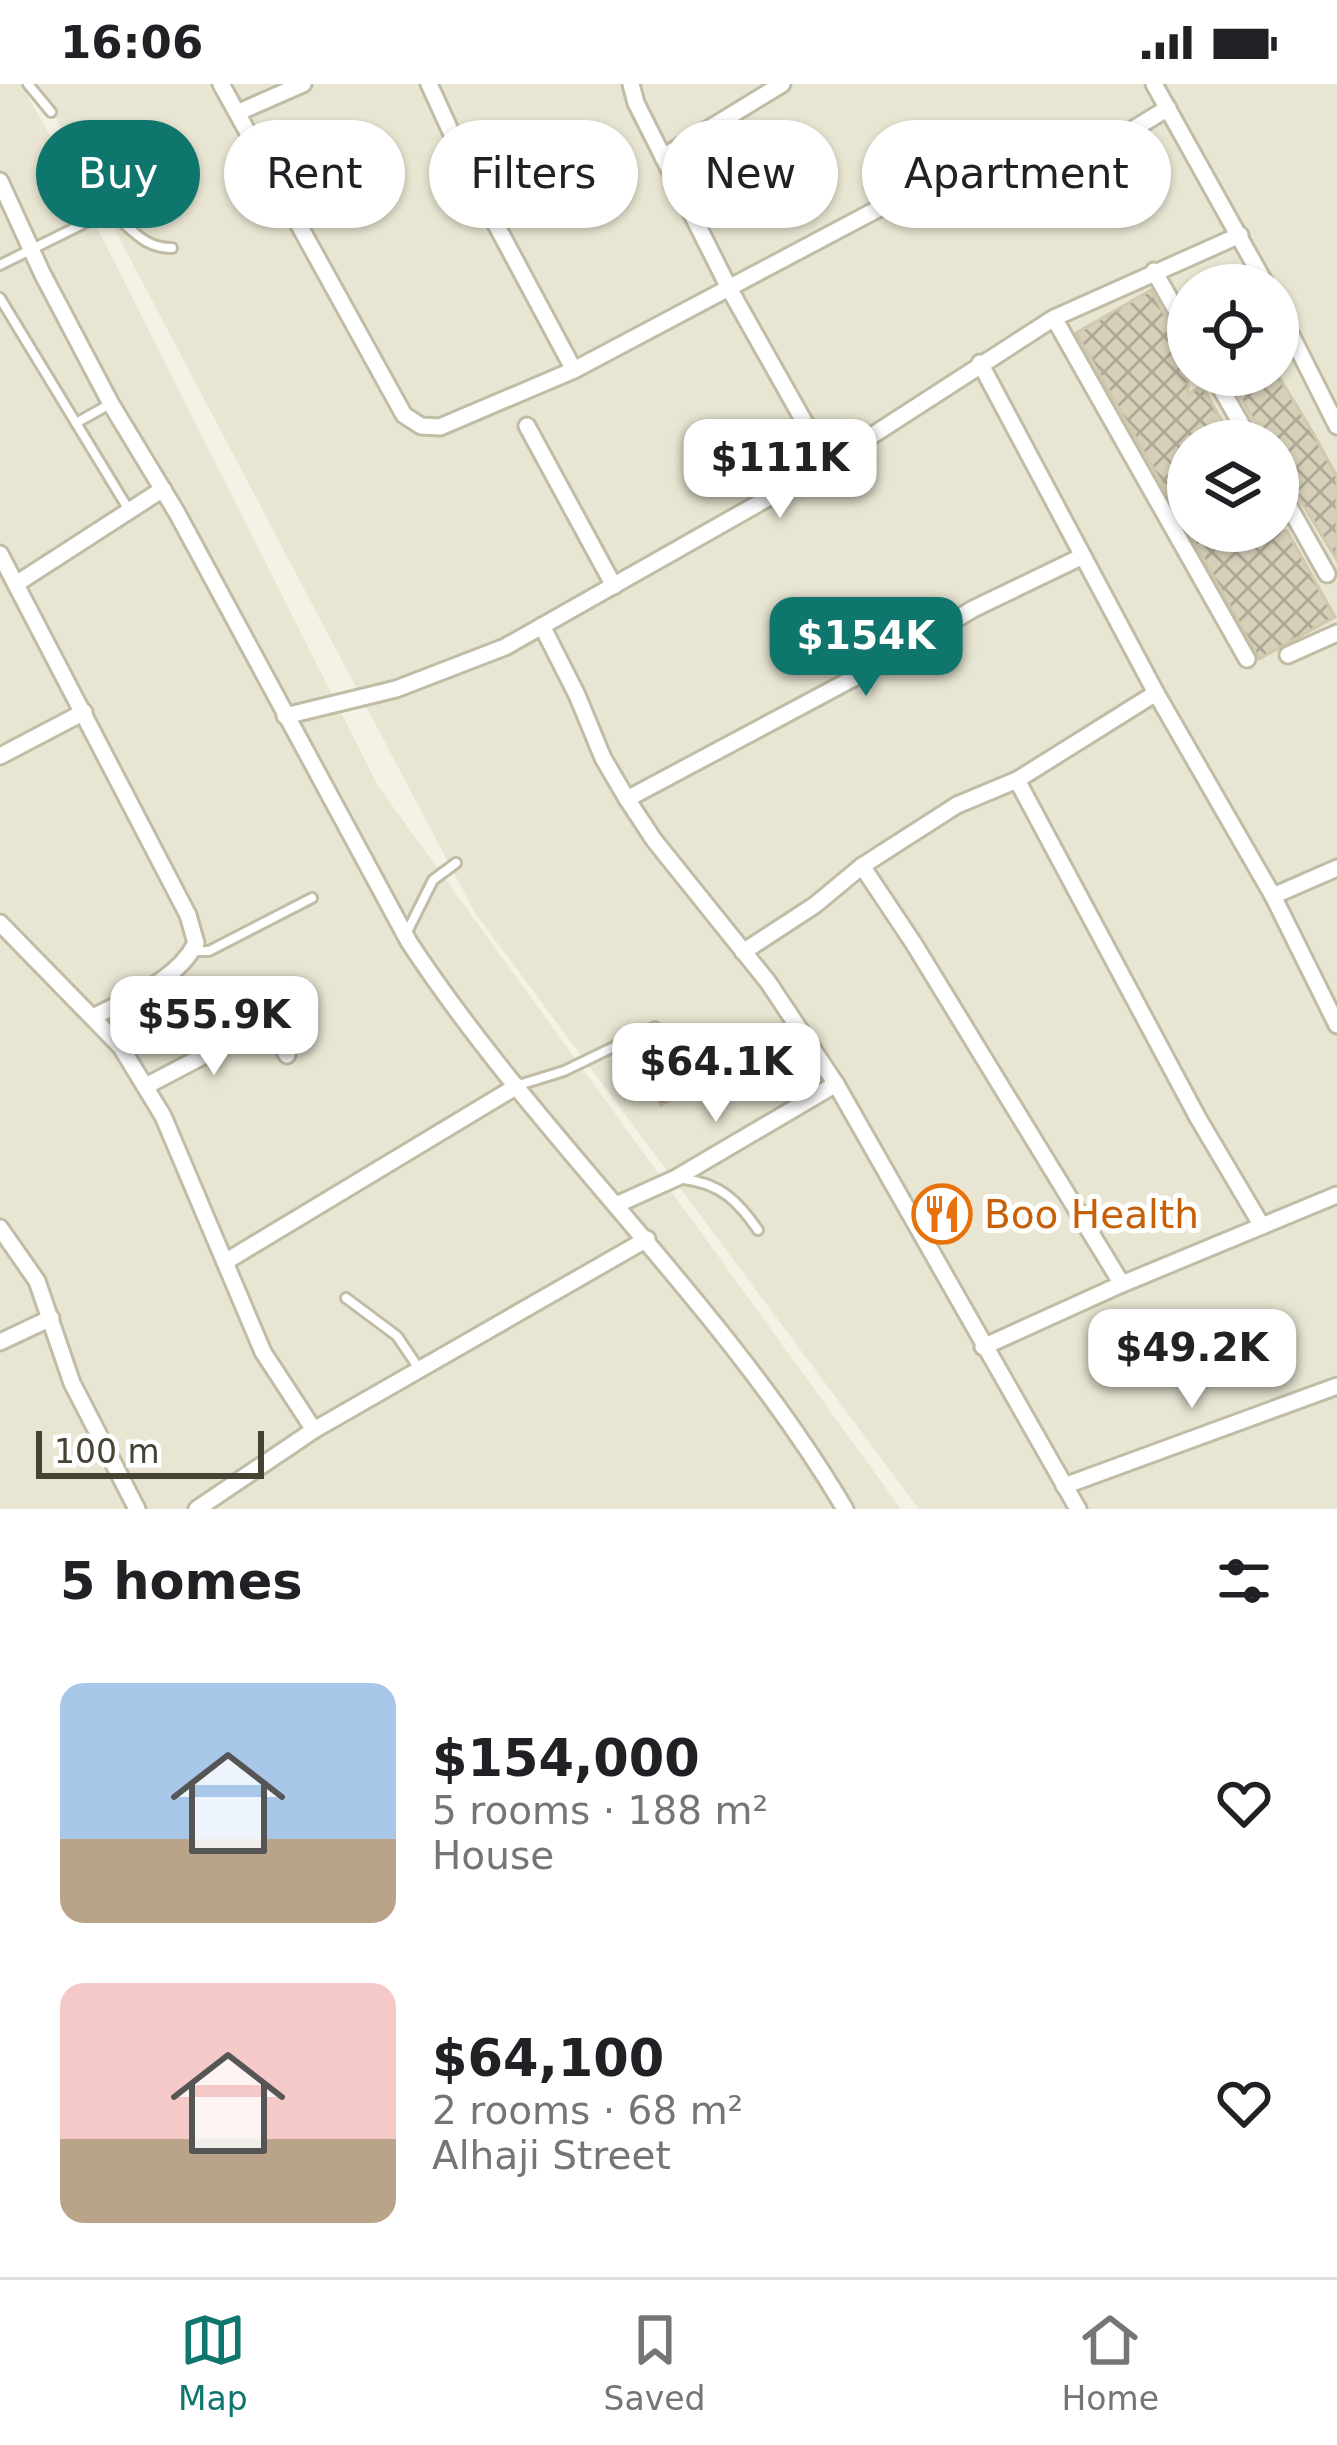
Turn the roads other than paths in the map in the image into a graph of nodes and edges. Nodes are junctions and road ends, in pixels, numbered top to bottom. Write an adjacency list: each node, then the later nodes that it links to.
1 (28, 84): 9 (lane)
2 (221, 84): 10 (street)
3 (303, 84): 10 (street)
4 (430, 84): 29 (street)
5 (631, 84): 13 (street)
6 (782, 84): 11 (street)
7 (1154, 84): 8 (street)
8 (1168, 108): 12 (street); 17 (street)
9 (51, 112)
10 (238, 112): 29 (street)
11 (723, 120)
12 (1148, 120)
13 (662, 155)
14 (1, 184): 19 (street)
15 (862, 219): 23 (street)
16 (699, 228): 23 (street)
17 (1240, 235): 20 (street); 22 (street)
18 (172, 248): 19 (lane)
19 (30, 249): 21 (lane); 30 (street)
20 (1255, 264)
21 (0, 265)
22 (1154, 272): 24 (street); 26 (street)
23 (730, 290): 29 (street); 34 (street)
24 (1167, 295)
25 (0, 298): 31 (lane)
26 (1054, 318): 28 (street); 46 (street)
27 (1299, 351): 33 (street)
28 (980, 363): 34 (street); 39 (street)
29 (574, 370)
30 (111, 404): 31 (lane); 35 (street)
31 (76, 423): 36 (lane)
32 (527, 426): 42 (street)
33 (1337, 426)
34 (828, 464): 42 (street)
35 (163, 489): 36 (street); 49 (street)
36 (130, 511): 41 (street)
37 (1299, 524): 40 (street)
38 (0, 554): 41 (street)
39 (1083, 556): 47 (street); 52 (street)
40 (1328, 574)
41 (16, 584): 48 (street)
42 (614, 586): 43 (street)
43 (542, 626): 49 (street); 52 (street)
44 (1337, 633): 45 (street)
45 (1288, 655)
46 (1247, 659)
47 (1156, 693): 51 (street); 56 (street)
48 (84, 712): 50 (street); 60 (street)
49 (285, 716): 59 (street)
50 (0, 756)
51 (1017, 780): 54 (street); 72 (street)
52 (627, 799): 61 (street)
53 (456, 863): 59 (lane)
54 (862, 866): 61 (street); 77 (street)
55 (1337, 868): 56 (street)
56 (1273, 896): 63 (street)
57 (312, 898): 60 (lane)
58 (0, 923): 62 (street)
59 (405, 935): 68 (street)
60 (192, 951): 62 (street)
61 (743, 952): 66 (street)
62 (93, 1017): 67 (street)
63 (1337, 1025)
64 (655, 1027): 68 (lane)
65 (287, 1055): 67 (street)
66 (836, 1084): 69 (street); 81 (street)
67 (146, 1085): 76 (street)
68 (517, 1086): 71 (street); 76 (street)
69 (676, 1178): 71 (street); 74 (lane)
70 (1337, 1195): 72 (street)
71 (616, 1205): 75 (street)
72 (1262, 1226): 77 (street)
73 (0, 1228): 79 (street)
74 (758, 1230)
75 (646, 1239): 82 (street); 88 (street)
76 (225, 1262): 84 (street)
77 (1122, 1284): 81 (street)
78 (346, 1298): 82 (lane)
79 (51, 1318): 80 (street); 86 (street)
80 (0, 1342)
81 (983, 1347): 85 (street)
82 (420, 1370): 84 (street)
83 (1337, 1386): 85 (street)
84 (314, 1430): 87 (street)
85 (1064, 1486): 89 (street)
86 (136, 1509)
87 (197, 1509)
88 (844, 1509)
89 (1078, 1509)

